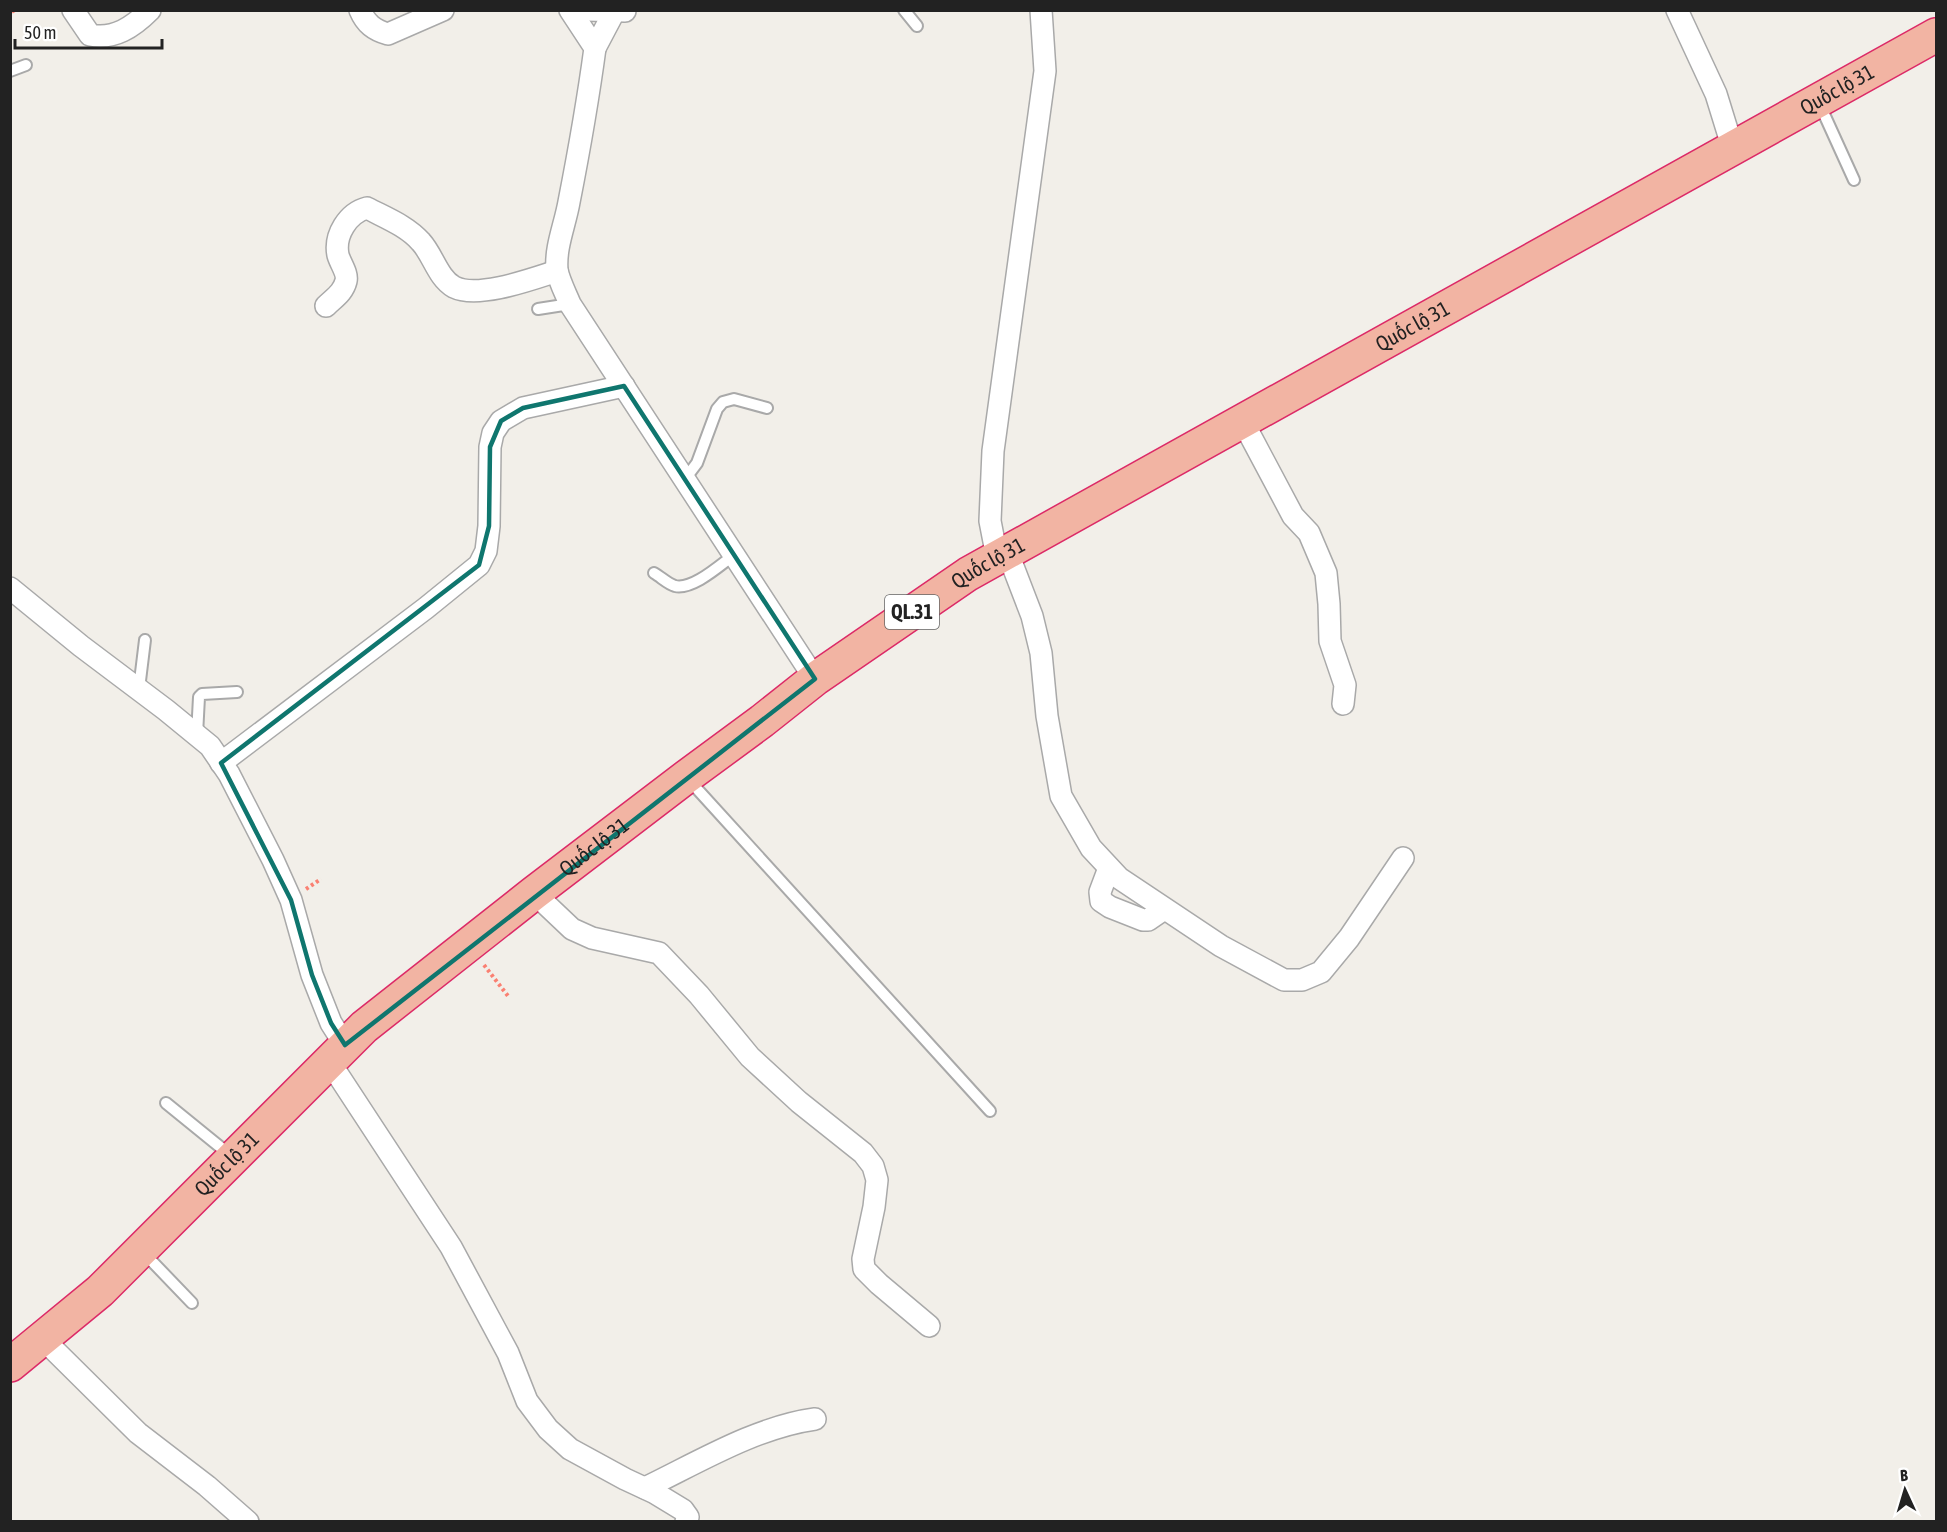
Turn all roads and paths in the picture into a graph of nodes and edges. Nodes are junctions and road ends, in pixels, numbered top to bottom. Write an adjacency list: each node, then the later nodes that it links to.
1 (73, 10): 2 (street)
2 (150, 10)
3 (360, 10): 4 (street)
4 (443, 10)
5 (570, 10): 13 (street)
6 (587, 10): 10 (street)
7 (904, 10): 11 (lane)
8 (1041, 10): 27 (street)
9 (1677, 10): 17 (street)
10 (620, 11): 13 (street)
11 (917, 26)
12 (1936, 35): 16 (highway, Quốc lộ 31 / QL.31)
13 (596, 48): 19 (street)
14 (27, 65): 15 (lane)
15 (10, 71)
16 (1818, 100): 17 (highway, Quốc lộ 31 / QL.31); 18 (lane)
17 (1733, 149): 25 (highway, Quốc lộ 31 / QL.31)
18 (1854, 180)
19 (557, 271): 20 (street); 21 (street)
20 (570, 304): 22 (lane); 23 (street)
21 (326, 306)
22 (538, 309)
23 (624, 386): 26 (street); 37 (street)
24 (767, 408): 26 (lane)
25 (1242, 420): 27 (highway, Quốc lộ 31 / QL.31); 35 (street)
26 (685, 479): 28 (street)
27 (1002, 554): 32 (highway, Quốc lộ 31 / QL.31); 40 (street)
28 (734, 555): 29 (lane); 32 (street)
29 (654, 573)
30 (10, 588): 33 (street)
31 (145, 640): 33 (lane)
32 (815, 679): 38 (highway, Quốc lộ 31 / QL.31)
33 (139, 689): 36 (street)
34 (237, 692): 36 (lane)
35 (1343, 704)
36 (197, 735): 37 (street)
37 (221, 763): 45 (street)
38 (686, 777): 41 (highway, Quốc lộ 31 / QL.31); 47 (lane)
39 (1403, 858): 42 (street)
40 (1109, 868): 42 (street); 42 (street)
41 (534, 893): 43 (highway, Quốc lộ 31 / QL.31); 51 (street)
42 (1164, 909)
43 (468, 945): 44 (path); 45 (highway, Quốc lộ 31 / QL.31)
44 (508, 996)
45 (337, 1053): 48 (highway, Quốc lộ 31 / QL.31); 55 (street)
46 (166, 1103): 48 (lane)
47 (990, 1111)
48 (232, 1157): 49 (highway, Quốc lộ 31 / QL.31)
49 (141, 1250): 50 (lane); 52 (highway, Quốc lộ 31 / QL.31)
50 (192, 1303)
51 (929, 1326)
52 (42, 1338): 53 (highway, Quốc lộ 31 / QL.31); 57 (street)
53 (10, 1365)
54 (815, 1419): 55 (street)
55 (645, 1488): 56 (street)
56 (690, 1520)
57 (248, 1521)

